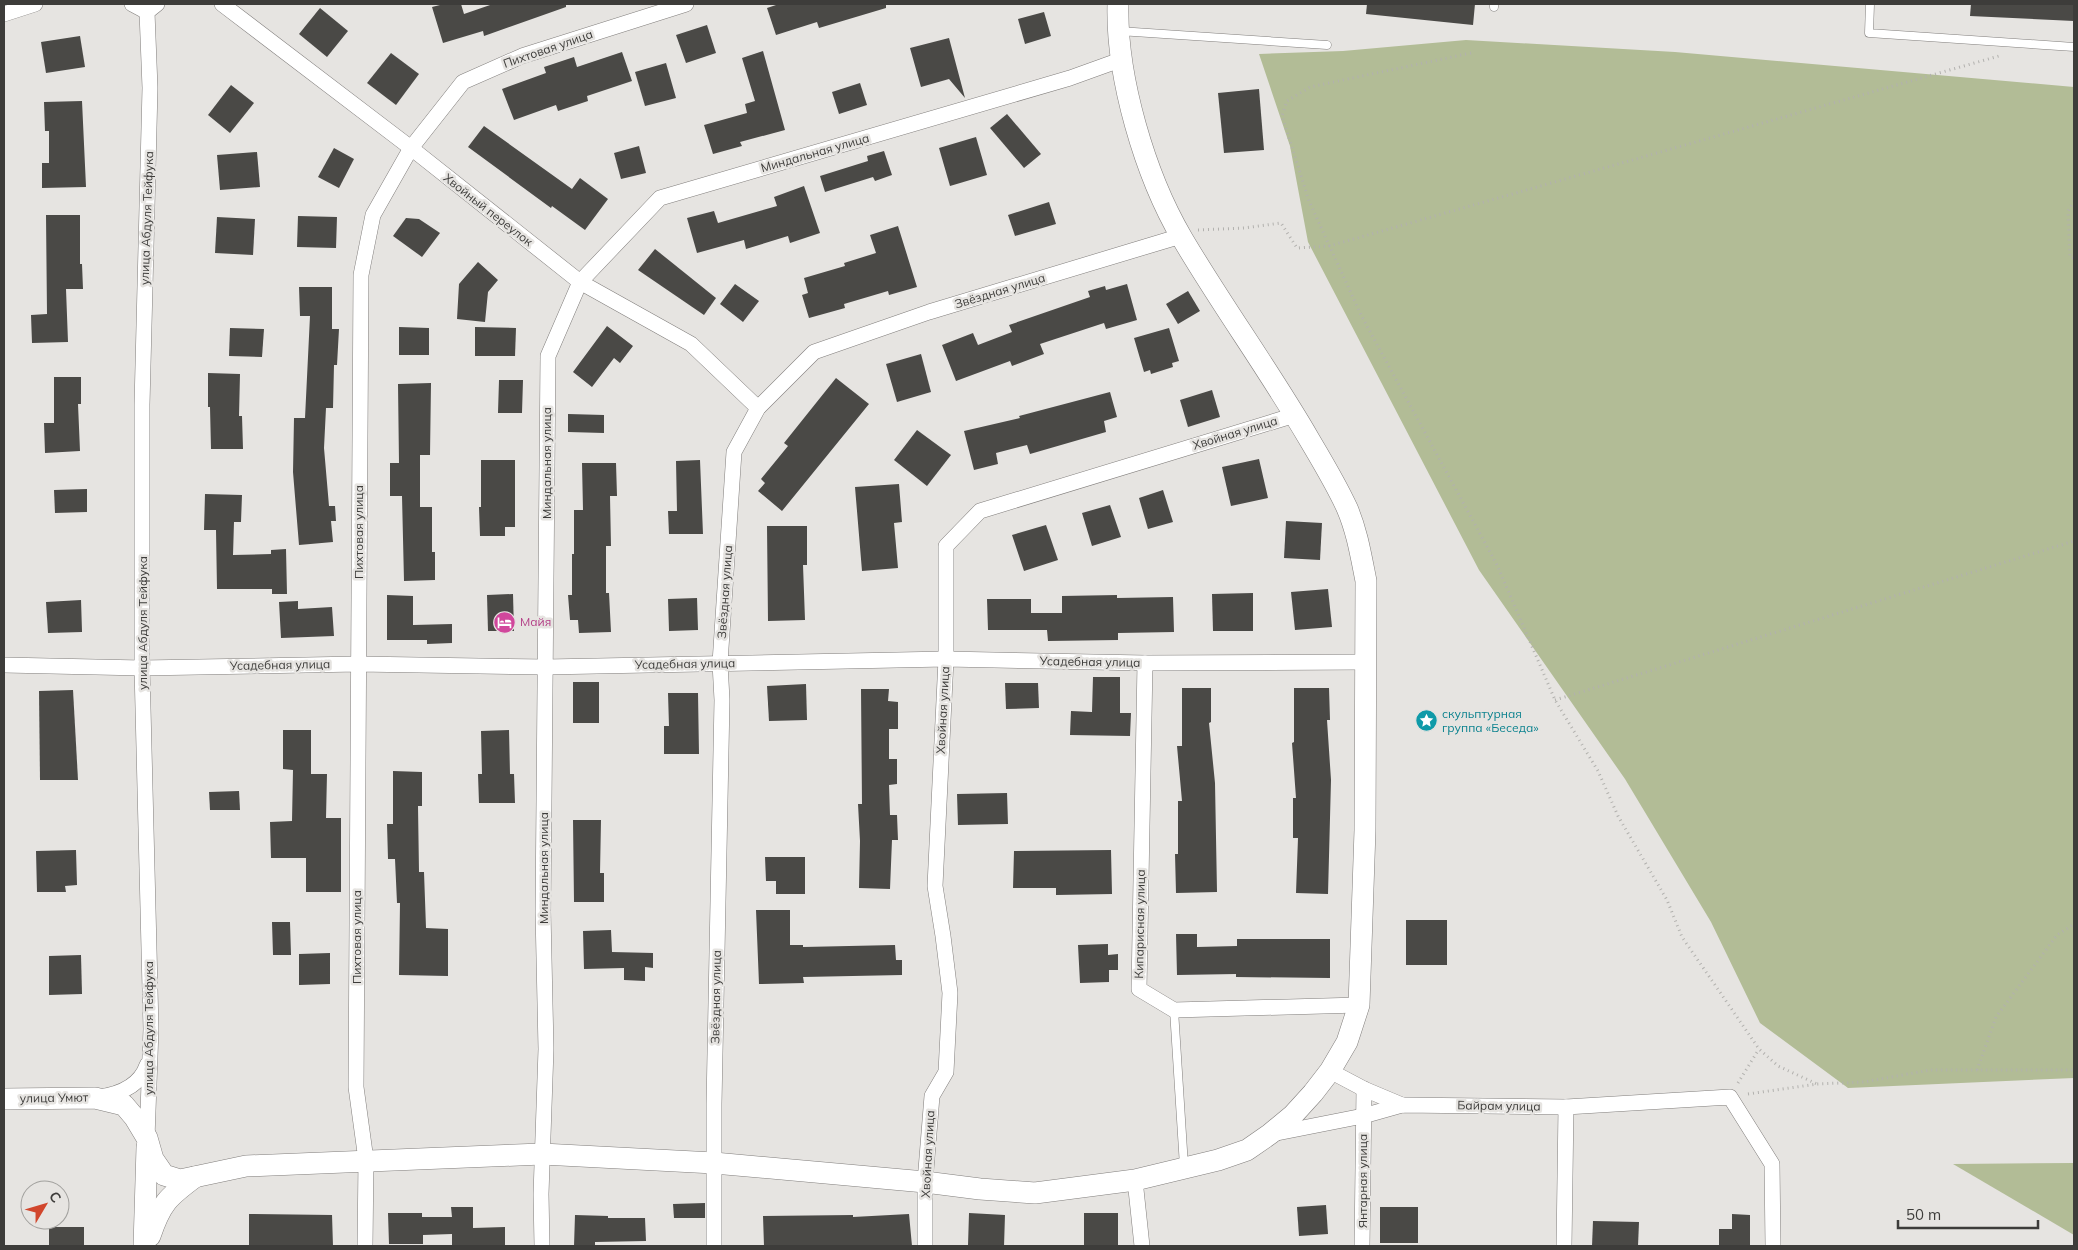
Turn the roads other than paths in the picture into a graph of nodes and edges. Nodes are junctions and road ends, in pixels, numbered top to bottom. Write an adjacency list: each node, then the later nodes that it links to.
1 (35, 4): 8 (street)
2 (132, 4): 7 (street)
3 (222, 4): 13 (street, Хвойный переулок)
4 (686, 4): 13 (street, Пихтовая улица)
5 (1118, 4): 9 (street, улица Умют)
6 (1870, 4): 11 (lane)
7 (152, 8): 25 (street, улица Абдуля Тейфука)
8 (4, 14)
9 (1117, 31): 10 (lane); 12 (street, улица Умют)
10 (1327, 45)
11 (2074, 47)
12 (1120, 60): 14 (street, улица Умют); 15 (street, Миндальная улица)
13 (411, 148): 15 (street, Хвойный переулок); 21 (street, Пихтовая улица)
14 (1181, 236): 16 (street, Звёздная улица); 17 (street, улица Умют)
15 (580, 282): 16 (street, Хвойный переулок); 24 (street, Миндальная улица)
16 (758, 408): 22 (street, Звёздная улица)
17 (1295, 415): 18 (street, Хвойная улица); 19 (street, улица Умют)
18 (946, 659): 20 (street, Усадебная улица); 22 (street, Усадебная улица); 44 (street, Хвойная улица)
19 (1367, 662): 20 (street, Усадебная улица); 26 (street, улица Умют)
20 (1145, 663): 27 (street, Кипарисная улица)
21 (358, 664): 24 (street, Усадебная улица); 25 (street, Усадебная улица); 39 (street, Пихтовая улица)
22 (720, 664): 24 (street, Усадебная улица); 40 (street, Звёздная улица)
23 (4, 665): 25 (street, Усадебная улица)
24 (546, 667): 38 (street, Миндальная улица)
25 (142, 668): 28 (street, улица Абдуля Тейфука)
26 (1358, 1005): 27 (street); 29 (street, улица Умют)
27 (1174, 1010): 41 (lane)
28 (150, 1055): 31 (street); 37 (street, улица Абдуля Тейфука)
29 (1330, 1071): 30 (street); 36 (street, улица Умют)
30 (1364, 1090): 33 (street); 35 (street, Янтарная улица)
31 (95, 1098): 32 (street, улица Умют); 37 (street, улица Умют)
32 (4, 1099)
33 (1402, 1105): 34 (street, Байрам улица); 35 (street, Байрам улица)
34 (1566, 1107): 52 (street); 53 (street, Байрам улица)
35 (1363, 1116): 36 (street, Байрам улица); 51 (street, Янтарная улица)
36 (1270, 1134): 41 (street, улица Умют)
37 (147, 1138): 42 (street, улица Умют); 45 (street, улица Абдуля Тейфука)
38 (542, 1154): 39 (street, улица Умют); 40 (street, улица Умют); 47 (street, Миндальная улица)
39 (366, 1160): 42 (street, улица Умют); 46 (street, Пихтовая улица)
40 (714, 1163): 44 (street, улица Умют); 48 (street, Звёздная улица)
41 (1184, 1168): 43 (street, улица Умют)
42 (195, 1176): 45 (street)
43 (1135, 1180): 44 (street, улица Умют); 50 (street)
44 (924, 1182): 49 (street, Хвойная улица)
45 (146, 1246)
46 (365, 1246)
47 (542, 1246)
48 (714, 1246)
49 (926, 1246)
50 (1142, 1246)
51 (1362, 1246)
52 (1564, 1246)
53 (1773, 1246)

